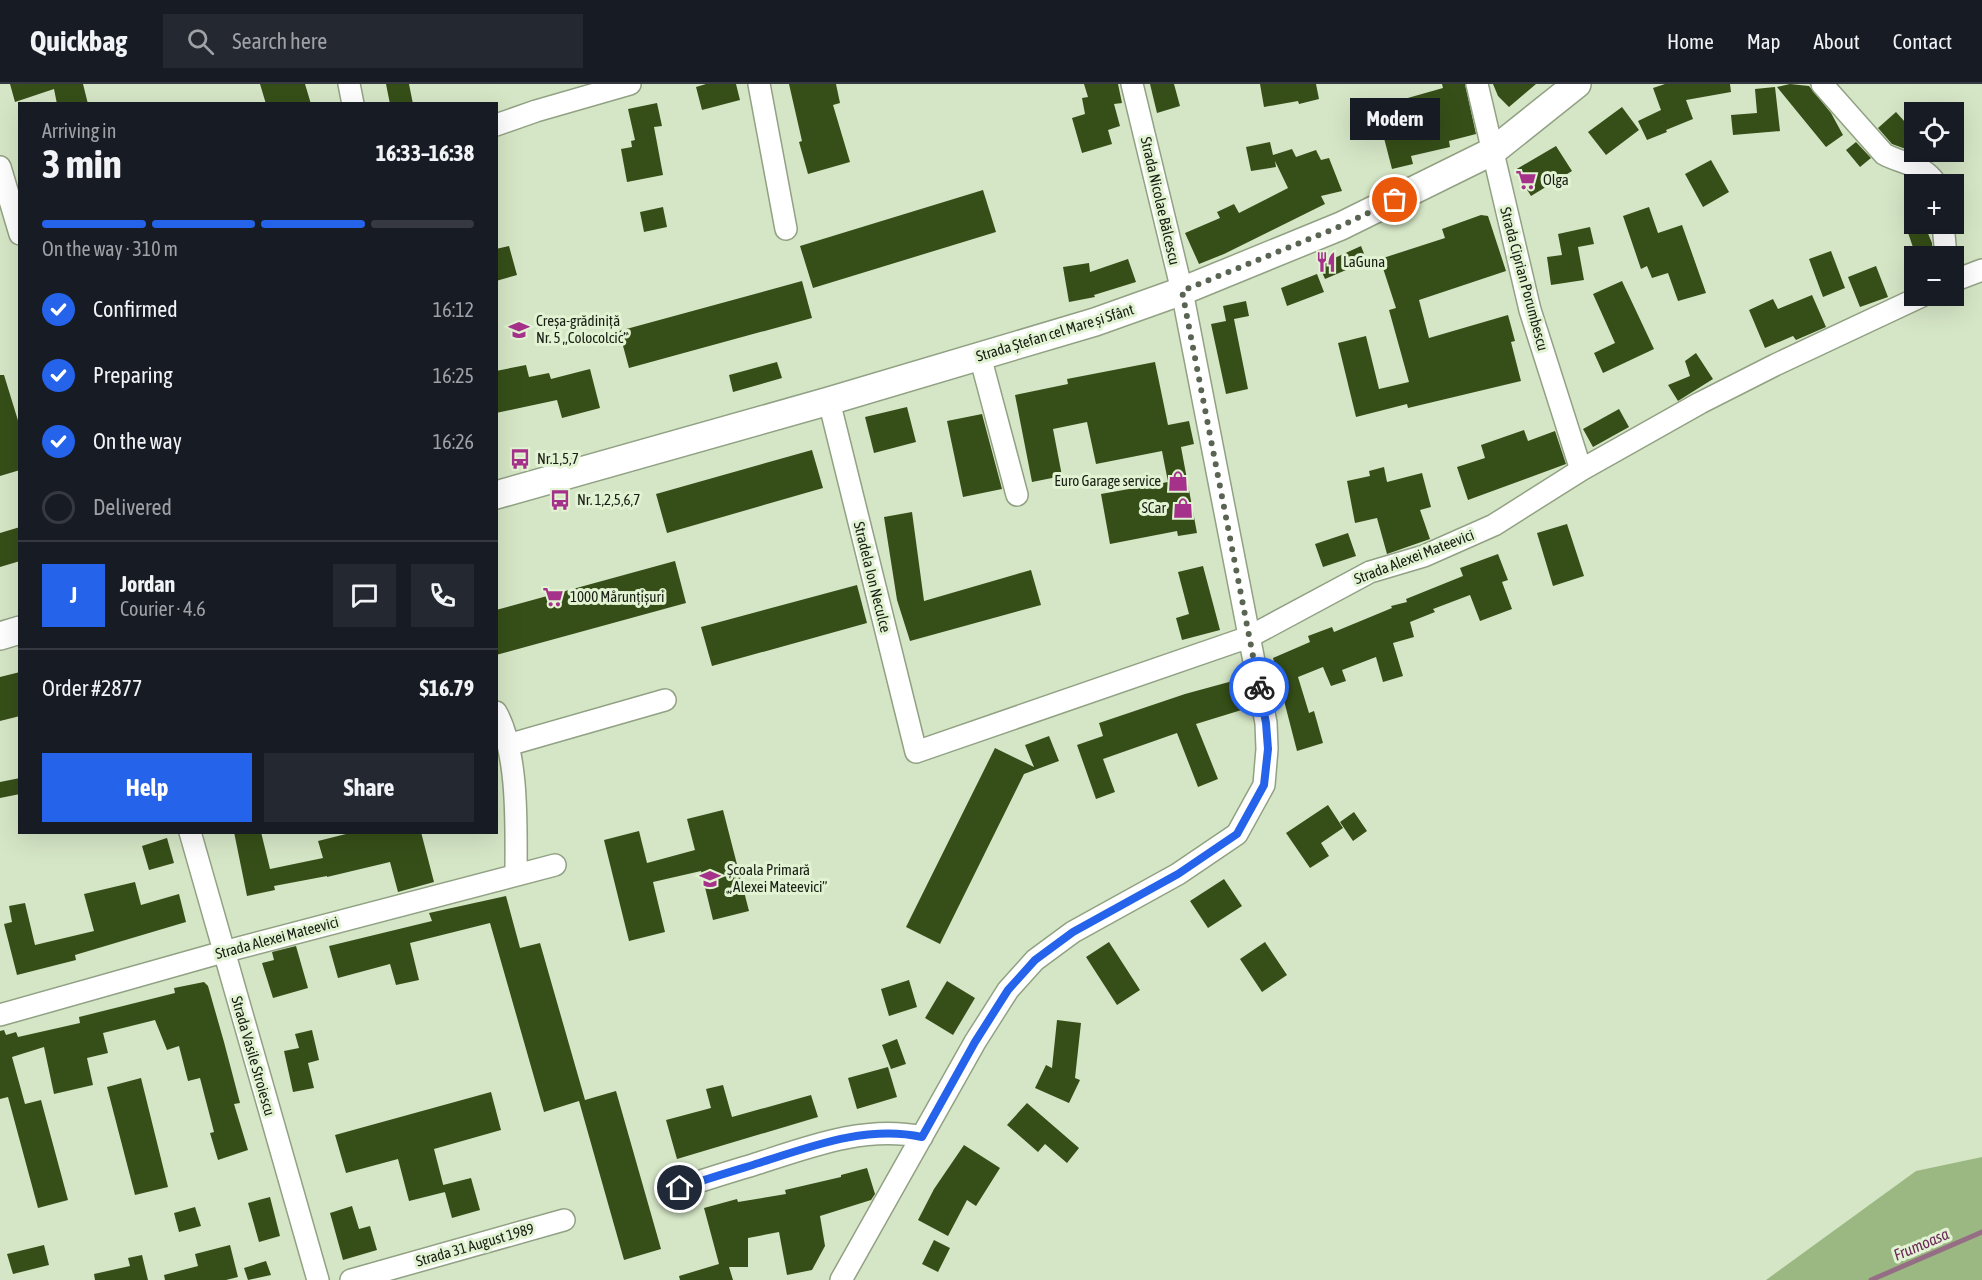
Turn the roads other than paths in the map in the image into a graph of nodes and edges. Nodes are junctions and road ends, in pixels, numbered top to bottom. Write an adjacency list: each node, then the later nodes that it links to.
1 (349, 84): 8 (street)
2 (630, 84): 9 (street)
3 (759, 84): 14 (street)
4 (1132, 84): 17 (street, Strada Nicolae Bălcescu)
5 (1478, 84): 10 (street, Strada Ciprian Porumbescu)
6 (1577, 84): 10 (main road, Strada Ștefan cel Mare și Sfânt)
7 (1822, 84): 12 (street)
8 (354, 102)
9 (498, 124)
10 (1493, 151): 17 (main road, Strada Ștefan cel Mare și Sfânt); 21 (street, Strada Ciprian Porumbescu)
11 (0, 167): 13 (street)
12 (1927, 174)
13 (16, 209)
14 (786, 229)
15 (1982, 270): 16 (street)
16 (1964, 277)
17 (1182, 291): 19 (main road, Strada Ștefan cel Mare și Sfânt); 26 (street, Strada Nicolae Bălcescu)
18 (1904, 305): 21 (street, Strada Alexei Mateevici)
19 (980, 356): 20 (main road, Strada Ștefan cel Mare și Sfânt); 23 (street)
20 (829, 401): 22 (main road, Strada Ștefan cel Mare și Sfânt); 29 (street, Stradela Ion Neculce)
21 (1581, 470): 26 (street, Strada Alexei Mateevici)
22 (498, 494)
23 (1017, 495)
24 (18, 631): 25 (main road)
25 (0, 636)
26 (1249, 637): 29 (street, Strada Alexei Mateevici); 36 (street, Strada Nicolae Bălcescu)
27 (665, 700): 30 (street)
28 (498, 722): 30 (street)
29 (916, 752)
30 (505, 756): 33 (street)
31 (191, 834): 34 (street, Strada Vasile Stroiescu)
32 (555, 865): 33 (street, Strada Alexei Mateevici)
33 (516, 875): 34 (street, Strada Alexei Mateevici)
34 (223, 952): 35 (street, Strada Alexei Mateevici); 39 (street, Strada Vasile Stroiescu)
35 (0, 1014)
36 (922, 1137): 37 (street); 41 (street, Strada Nicolae Bălcescu)
37 (680, 1188)
38 (564, 1220): 40 (street, Strada 31 August 1989)
39 (318, 1280)
40 (351, 1280)
41 (841, 1280)

